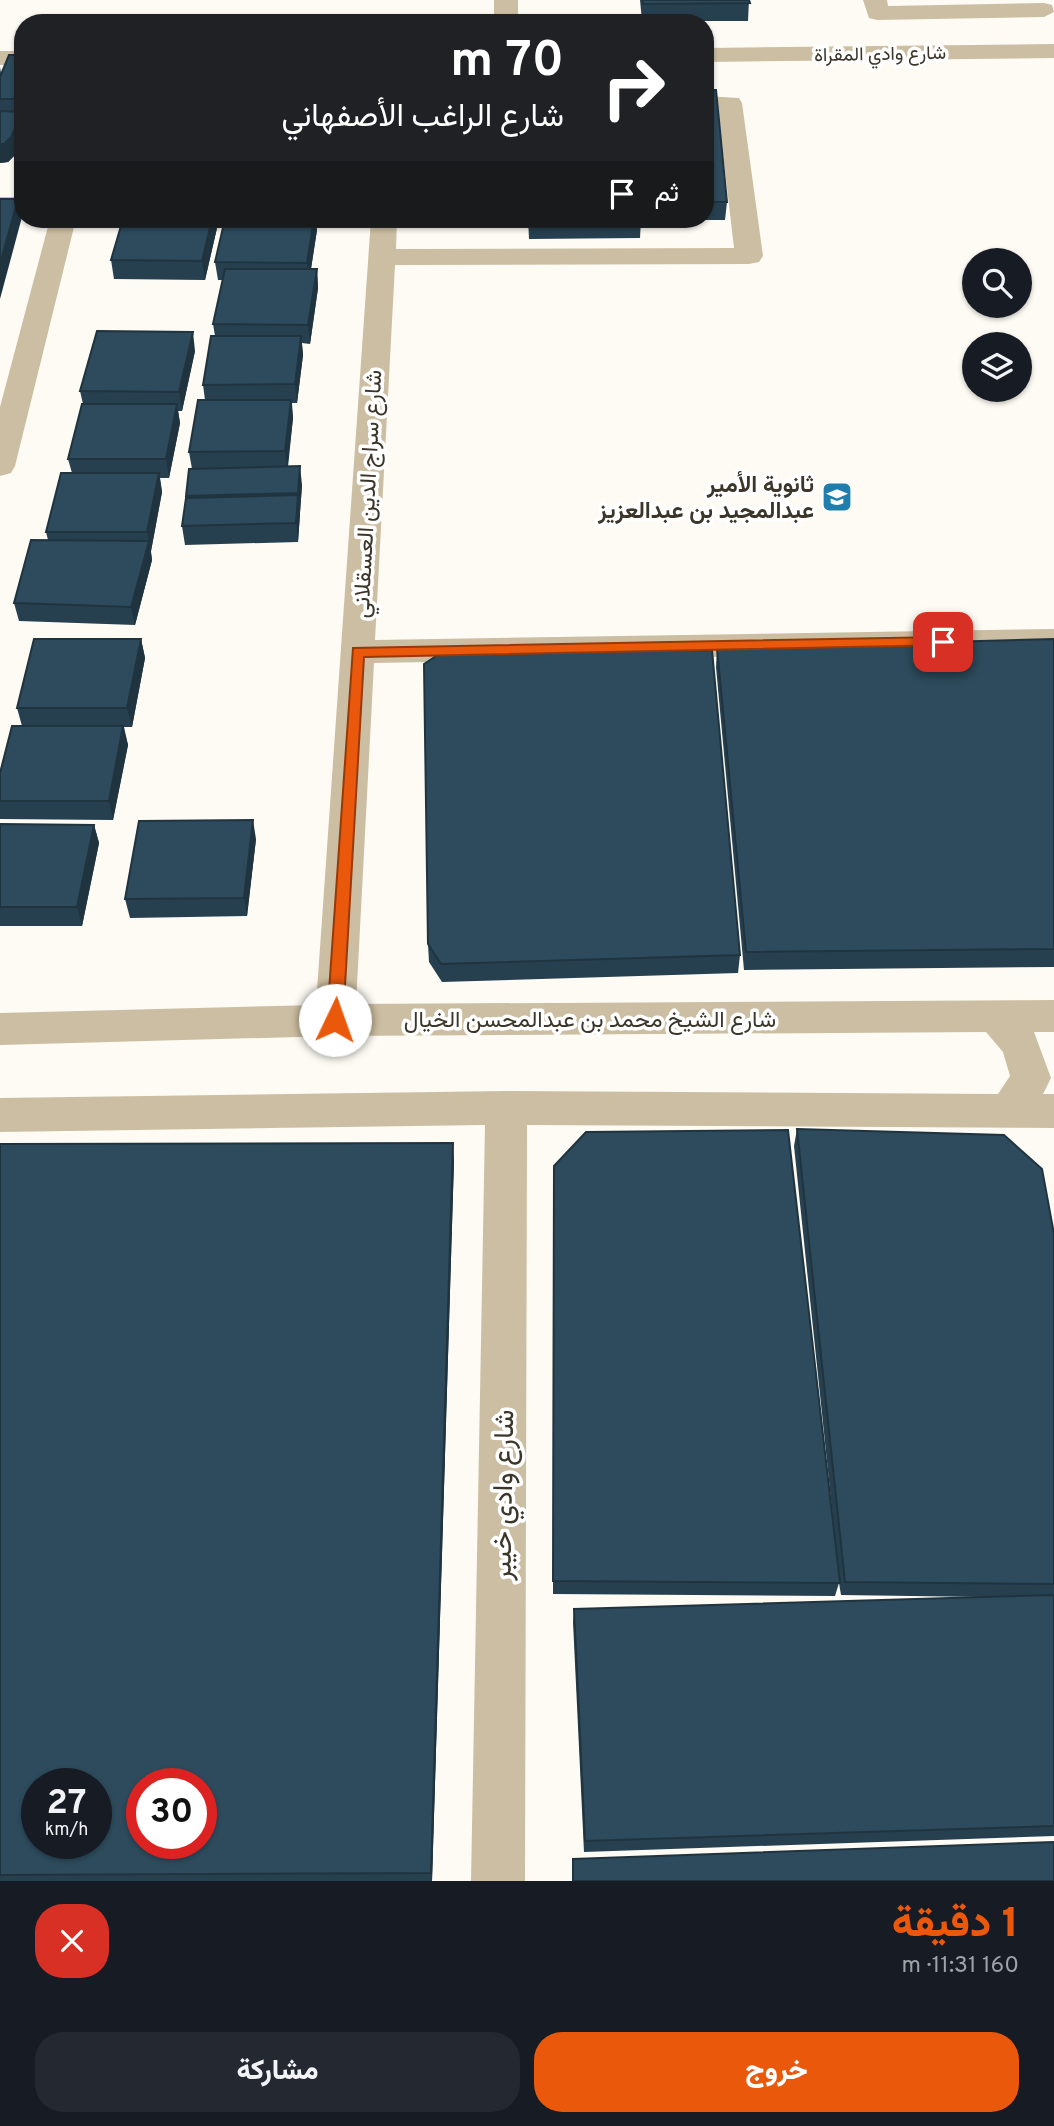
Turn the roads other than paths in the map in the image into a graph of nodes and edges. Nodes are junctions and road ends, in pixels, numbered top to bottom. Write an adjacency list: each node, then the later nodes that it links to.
1 (875, 0): 2 (street)
2 (1044, 10)
3 (1053, 54): 4 (street, شارع وادي المقراة)
4 (714, 55)
5 (714, 103): 8 (street)
6 (61, 228): 9 (street)
7 (384, 228): 8 (street, شارع سراج الدين العسقلاني)
8 (382, 257): 11 (street, شارع سراج الدين العسقلاني)
9 (0, 466)
10 (1054, 640): 11 (street)
11 (358, 652): 14 (street, شارع سراج الدين العسقلاني)
12 (1054, 1016): 13 (street, شارع الشيخ محمد بن عبدالمحسن الخيال)
13 (996, 1017): 14 (street, شارع الشيخ محمد بن عبدالمحسن الخيال); 17 (street)
14 (335, 1020): 15 (street, شارع الشيخ محمد بن عبدالمحسن الخيال)
15 (0, 1029)
16 (506, 1108): 17 (street); 19 (street); 20 (street, شارع وادي خيبر)
17 (1010, 1110): 18 (street)
18 (1054, 1111)
19 (0, 1115)
20 (498, 1881)

